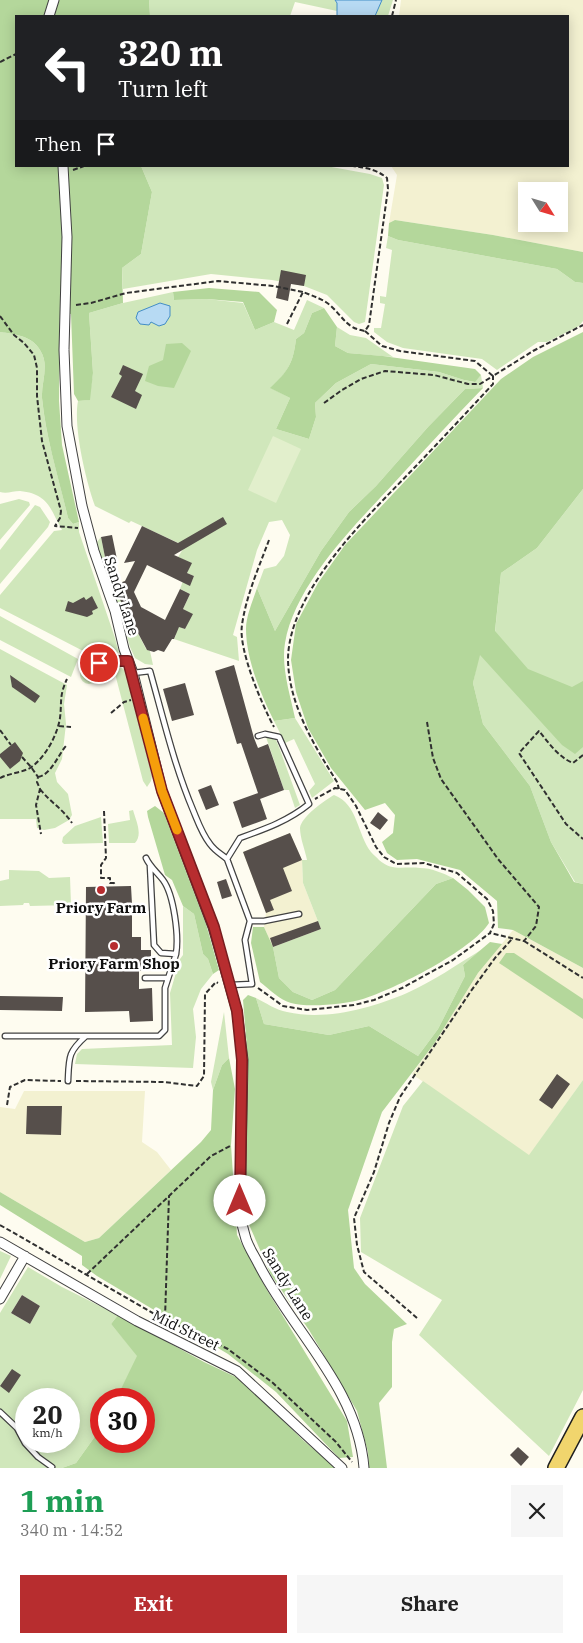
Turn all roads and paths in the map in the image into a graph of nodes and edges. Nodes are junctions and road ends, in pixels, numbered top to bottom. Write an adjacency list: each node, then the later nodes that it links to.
1 (54, 0): 3 (street)
2 (396, 0): 4 (path)
3 (49, 15)
4 (392, 15)
5 (15, 54): 6 (path)
6 (0, 62)
7 (62, 167): 10 (street, Sandy Lane)
8 (359, 167): 14 (path)
9 (303, 292): 10 (path); 12 (path); 14 (path)
10 (65, 307): 17 (street, Sandy Lane)
11 (0, 316): 17 (path)
12 (288, 324)
13 (583, 325): 15 (path)
14 (365, 331): 15 (path)
15 (493, 376): 16 (path); 38 (path)
16 (324, 404)
17 (87, 526): 19 (street, Sandy Lane)
18 (269, 540): 30 (path)
19 (128, 661): 20 (lane); 21 (street, Sandy Lane)
20 (99, 663)
21 (132, 673): 23 (street, Sandy Lane); 46 (lane)
22 (67, 679): 26 (path)
23 (137, 697): 24 (path); 59 (street, Sandy Lane)
24 (111, 713)
25 (427, 722): 53 (path)
26 (58, 726): 27 (path); 35 (path)
27 (71, 727)
28 (0, 730): 31 (path)
29 (258, 736): 30 (lane)
30 (279, 738): 40 (lane)
31 (12, 745)
32 (66, 746): 36 (path)
33 (583, 755): 44 (path)
34 (22, 757): 35 (path)
35 (31, 766): 36 (path); 37 (path)
36 (38, 777): 39 (path)
37 (0, 778)
38 (339, 789): 40 (path); 51 (path)
39 (40, 790): 42 (path); 43 (path)
40 (309, 804): 46 (lane)
41 (104, 810): 48 (path)
42 (72, 823)
43 (41, 834)
44 (583, 839)
45 (146, 858): 47 (lane)
46 (228, 859): 50 (lane)
47 (150, 866): 54 (lane); 54 (lane)
48 (115, 886)
49 (300, 914): 50 (lane)
50 (250, 921): 58 (lane)
51 (490, 933): 52 (path); 58 (path)
52 (512, 938): 53 (path); 70 (path)
53 (524, 941): 57 (path)
54 (176, 954): 56 (lane)
55 (145, 978): 56 (lane)
56 (168, 978): 61 (lane)
57 (583, 978)
58 (252, 984): 59 (lane)
59 (230, 985): 62 (path); 64 (street, Sandy Lane)
60 (5, 1036): 61 (lane)
61 (86, 1036): 62 (lane)
62 (68, 1081): 63 (path)
63 (7, 1105)
64 (241, 1140): 65 (path); 76 (street, Sandy Lane)
65 (169, 1196): 68 (path); 71 (path)
66 (0, 1242): 67 (street, Mid Street)
67 (25, 1256): 69 (street); 75 (street, Mid Street)
68 (86, 1274)
69 (0, 1299)
70 (417, 1318)
71 (165, 1319)
72 (0, 1412): 74 (lane)
73 (583, 1416): 77 (main road)
74 (52, 1467)
75 (342, 1468)
76 (364, 1468)
77 (556, 1468)

